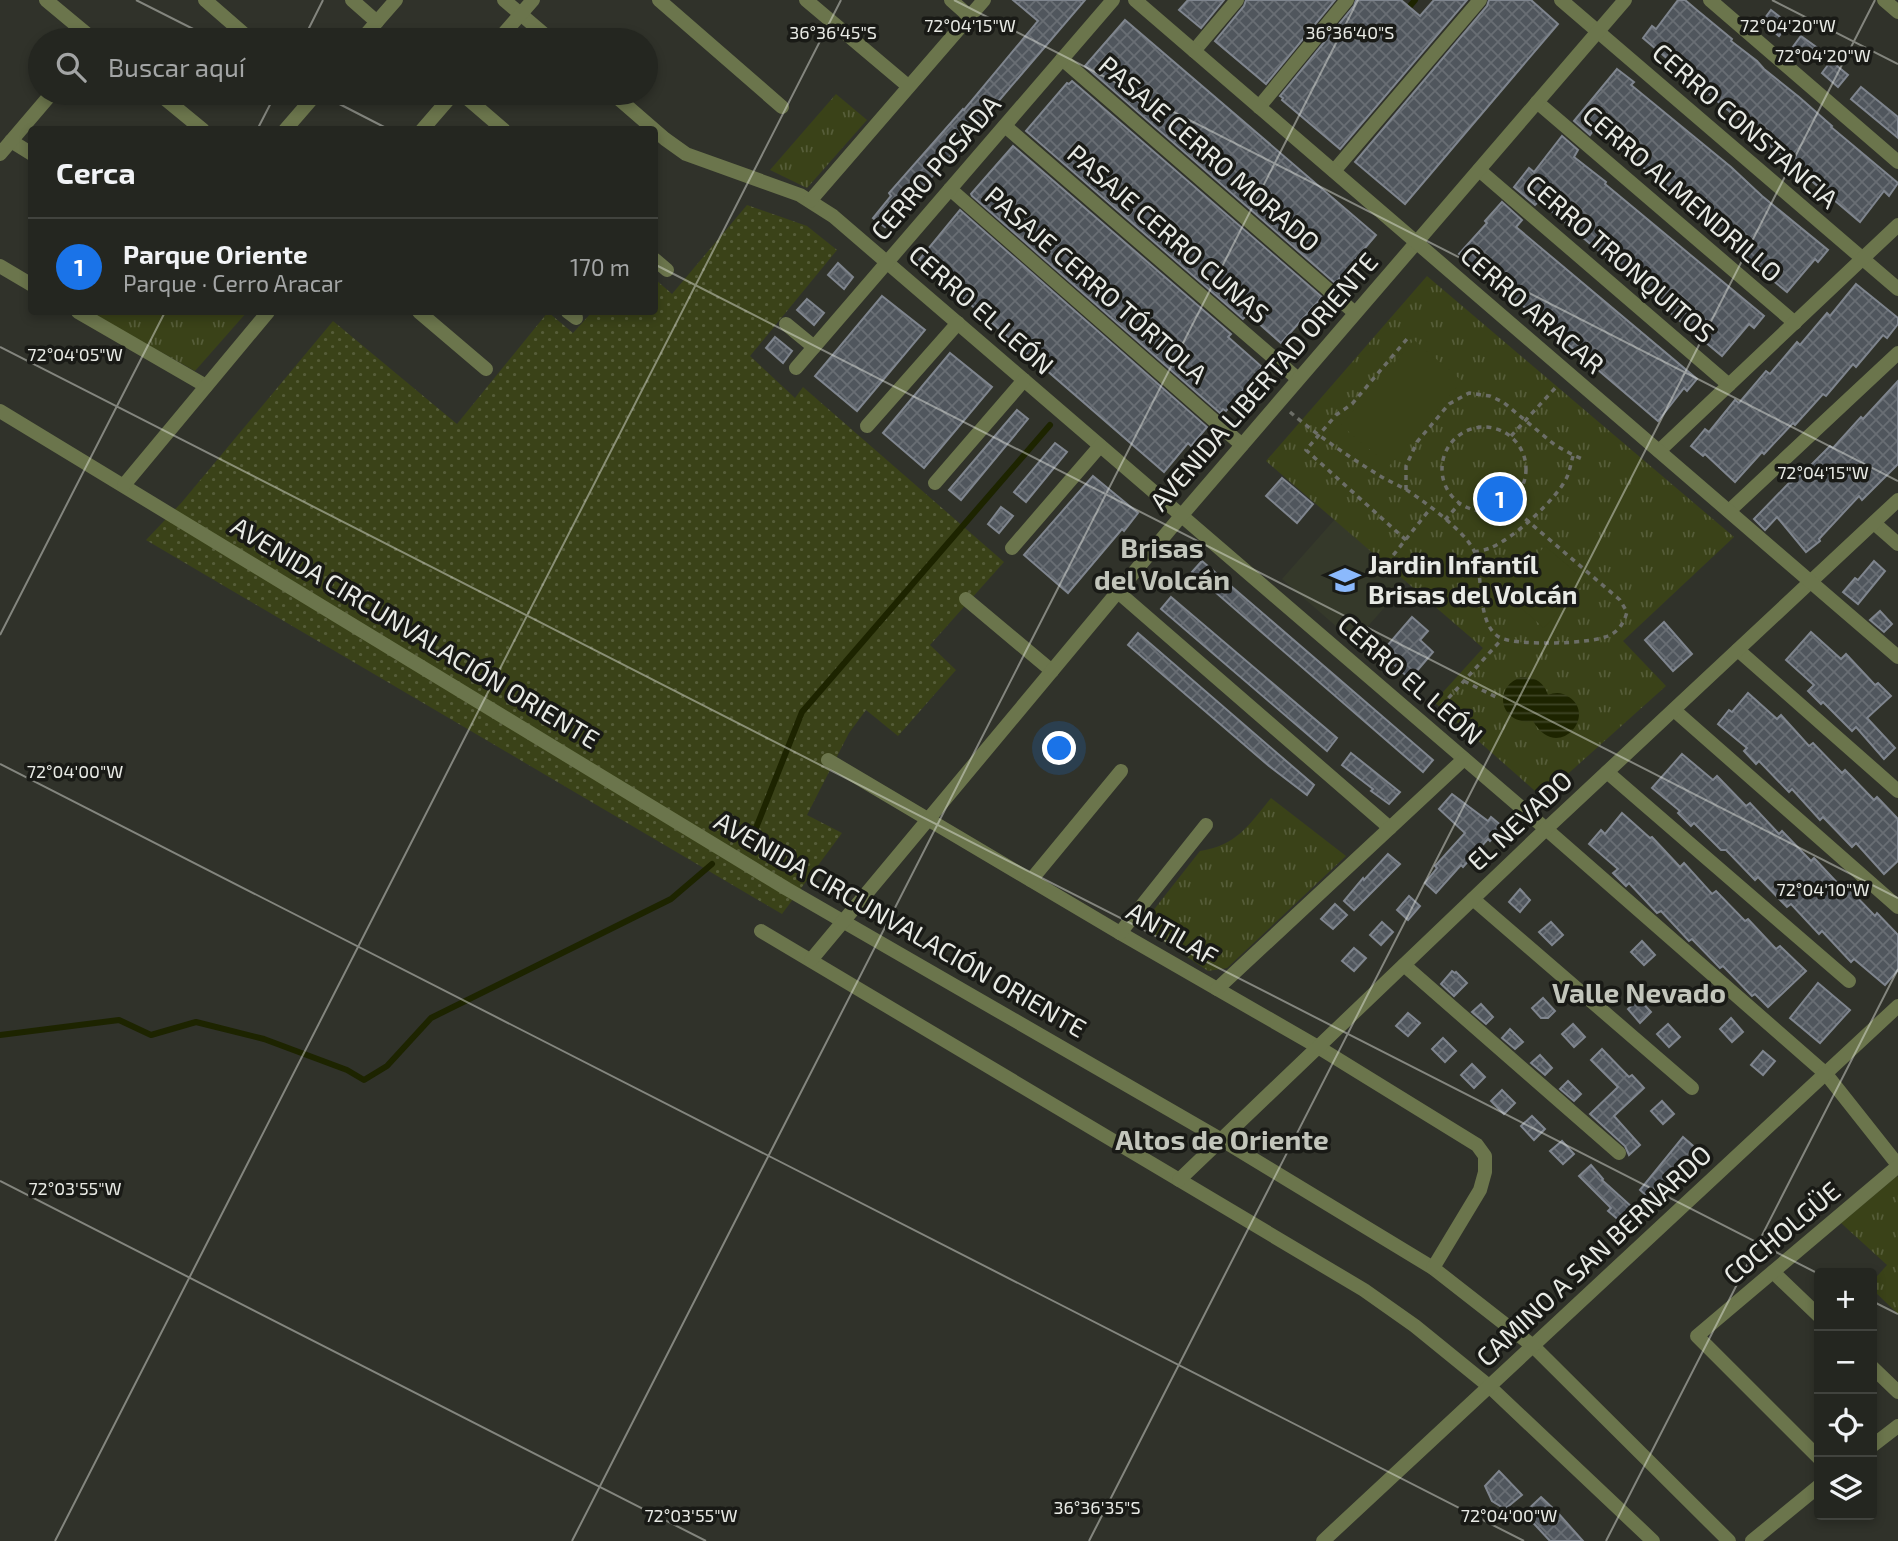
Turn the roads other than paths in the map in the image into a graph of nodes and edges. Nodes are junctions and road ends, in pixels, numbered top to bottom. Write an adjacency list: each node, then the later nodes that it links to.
1 (46, 0): 24 (street)
2 (205, 0): 25 (street)
3 (352, 0): 23 (street)
4 (396, 0): 23 (street)
5 (504, 0): 21 (street)
6 (533, 0): 21 (street)
7 (659, 0): 40 (street)
8 (806, 0): 32 (street)
9 (951, 0): 22 (street)
10 (984, 0): 22 (street)
11 (1113, 0): 31 (street, CERRO POSADA)
12 (1135, 0): 30 (street, CERRO ARACAR)
13 (1237, 0): 30 (street)
14 (1348, 0): 41 (street)
15 (1480, 0): 53 (street)
16 (1561, 0): 29 (street, CERRO CONSTANCIA)
17 (1625, 0): 29 (street, AVENIDA LIBERTAD ORIENTE)
18 (1710, 0): 51 (street)
19 (1884, 0): 20 (street)
20 (1898, 12)
21 (520, 14): 27 (street); 28 (street)
22 (969, 16): 32 (street)
23 (377, 22): 26 (street)
24 (80, 28)
25 (237, 28)
26 (372, 28)
27 (508, 28)
28 (537, 28)
29 (1598, 32): 33 (street, AVENIDA LIBERTAD ORIENTE); 58 (street, CERRO CONSTANCIA)
30 (1194, 51): 41 (street, CERRO ARACAR)
31 (1062, 59): 47 (street, CERRO POSADA); 65 (street, PASAJE CERRO MORADO)
32 (908, 86): 55 (street)
33 (1537, 102): 52 (street, AVENIDA LIBERTAD ORIENTE); 70 (street, CERRO ALMENDRILLO)
34 (41, 105): 49 (street)
35 (173, 105): 42 (street)
36 (305, 105): 43 (street)
37 (443, 105): 44 (street)
38 (475, 105): 45 (street)
39 (626, 105): 46 (street, CERRO EL LEÓN)
40 (782, 107)
41 (1259, 107): 53 (street, CERRO ARACAR)
42 (198, 126)
43 (288, 126)
44 (425, 126)
45 (499, 126)
46 (651, 126)
47 (1005, 126): 54 (street, CERRO POSADA); 76 (street, PASAJE CERRO CUNAS)
48 (658, 132): 55 (street, CERRO EL LEÓN)
49 (4, 146): 50 (street)
50 (28, 152)
51 (1898, 162)
52 (1479, 170): 57 (street, AVENIDA LIBERTAD ORIENTE); 78 (street, CERRO TRONQUITOS)
53 (1334, 171): 57 (street, CERRO ARACAR)
54 (950, 189): 59 (street, CERRO POSADA); 82 (street, PASAJE CERRO TÓRTOLA)
55 (810, 201): 59 (street, CERRO EL LEÓN)
56 (1898, 225): 58 (street)
57 (1416, 242): 65 (street, AVENIDA LIBERTAD ORIENTE); 84 (street, CERRO ARACAR)
58 (1863, 259): 64 (street, CERRO CONSTANCIA); 70 (street)
59 (887, 261): 69 (street, CERRO EL LEÓN); 72 (street, CERRO POSADA)
60 (658, 262): 62 (street)
61 (0, 266): 63 (street)
62 (667, 270)
63 (28, 283)
64 (1898, 289)
65 (1355, 313): 76 (street, AVENIDA LIBERTAD ORIENTE)
66 (83, 315): 79 (street)
67 (265, 315): 79 (street)
68 (423, 315): 74 (street)
69 (958, 323): 77 (street, CERRO EL LEÓN); 81 (street)
70 (1795, 323): 78 (street)
71 (786, 324): 72 (street)
72 (814, 347): 75 (street, CERRO POSADA)
73 (1898, 353): 88 (street)
74 (486, 369)
75 (796, 369)
76 (1298, 379): 82 (street, AVENIDA LIBERTAD ORIENTE)
77 (1024, 380): 83 (street, CERRO EL LEÓN); 85 (street)
78 (1729, 385): 84 (street)
79 (206, 386): 86 (street)
80 (0, 411): 86 (street, AVENIDA CIRCUNVALACIÓN ORIENTE)
81 (867, 426)
82 (1242, 445): 89 (street, AVENIDA LIBERTAD ORIENTE)
83 (1100, 446): 89 (street, CERRO EL LEÓN); 92 (street)
84 (1659, 451): 88 (street, CERRO ARACAR)
85 (935, 483)
86 (124, 485): 112 (street, AVENIDA CIRCUNVALACIÓN ORIENTE)
87 (1898, 500): 90 (street, EL NEVADO)
88 (1729, 511): 93 (street, CERRO ARACAR)
89 (1181, 516): 94 (street, AVENIDA LIBERTAD ORIENTE); 100 (street, CERRO EL LEÓN)
90 (1874, 523): 91 (street); 93 (street, EL NEVADO)
91 (1898, 544)
92 (1012, 548)
93 (1811, 582): 96 (street, EL NEVADO); 97 (street, CERRO ARACAR)
94 (1118, 592): 98 (street, AVENIDA LIBERTAD ORIENTE); 107 (street)
95 (966, 599): 98 (street)
96 (1738, 650): 99 (street, EL NEVADO); 104 (street)
97 (1898, 657)
98 (1052, 671): 105 (street, AVENIDA LIBERTAD ORIENTE)
99 (1674, 709): 103 (street, EL NEVADO); 111 (street)
100 (1464, 759): 107 (street); 108 (street, CERRO EL LEÓN)
101 (828, 760): 105 (street, ANTILAF)
102 (1121, 771): 109 (street)
103 (1607, 772): 108 (street, EL NEVADO); 117 (street)
104 (1898, 791)
105 (929, 819): 109 (street, ANTILAF); 112 (street, AVENIDA LIBERTAD ORIENTE)
106 (1206, 825): 114 (street)
107 (1390, 828): 118 (street)
108 (1546, 829): 110 (street, EL NEVADO); 121 (street, CERRO EL LEÓN)
109 (1031, 880): 114 (street, ANTILAF)
110 (1473, 899): 116 (street, EL NEVADO); 122 (street)
111 (1898, 907)
112 (844, 922): 115 (street, AVENIDA LIBERTAD ORIENTE); 123 (street, AVENIDA CIRCUNVALACIÓN ORIENTE)
113 (761, 931): 115 (street)
114 (1120, 933): 118 (street, ANTILAF)
115 (811, 961): 126 (street)
116 (1404, 965): 120 (street, EL NEVADO); 124 (street)
117 (1849, 981)
118 (1217, 989): 120 (street, ANTILAF)
119 (1898, 1006): 121 (street, CAMINO A SAN BERNARDO)
120 (1318, 1047): 123 (street, EL NEVADO); 127 (street, ANTILAF)
121 (1825, 1074): 125 (street, CERRO EL LEÓN); 130 (street, CAMINO A SAN BERNARDO)
122 (1692, 1088)
123 (1222, 1140): 126 (street, EL NEVADO); 127 (street, AVENIDA CIRCUNVALACIÓN ORIENTE)
124 (1619, 1153)
125 (1898, 1166): 128 (street, COCHOLGÜE)
126 (1180, 1180): 132 (street)
127 (1433, 1268): 130 (street, AVENIDA CIRCUNVALACIÓN ORIENTE)
128 (1773, 1272): 129 (street); 136 (street, COCHOLGÜE)
129 (1814, 1311)
130 (1533, 1346): 132 (street, CAMINO A SAN BERNARDO); 140 (street, AVENIDA CIRCUNVALACIÓN ORIENTE)
131 (1877, 1372): 133 (street)
132 (1490, 1387): 138 (street, CAMINO A SAN BERNARDO); 139 (street)
133 (1898, 1392)
134 (1898, 1426): 135 (street)
135 (1877, 1442)
136 (1818, 1457)
137 (1814, 1490): 141 (street)
138 (1323, 1541)
139 (1653, 1541)
140 (1730, 1541)
141 (1752, 1541)

